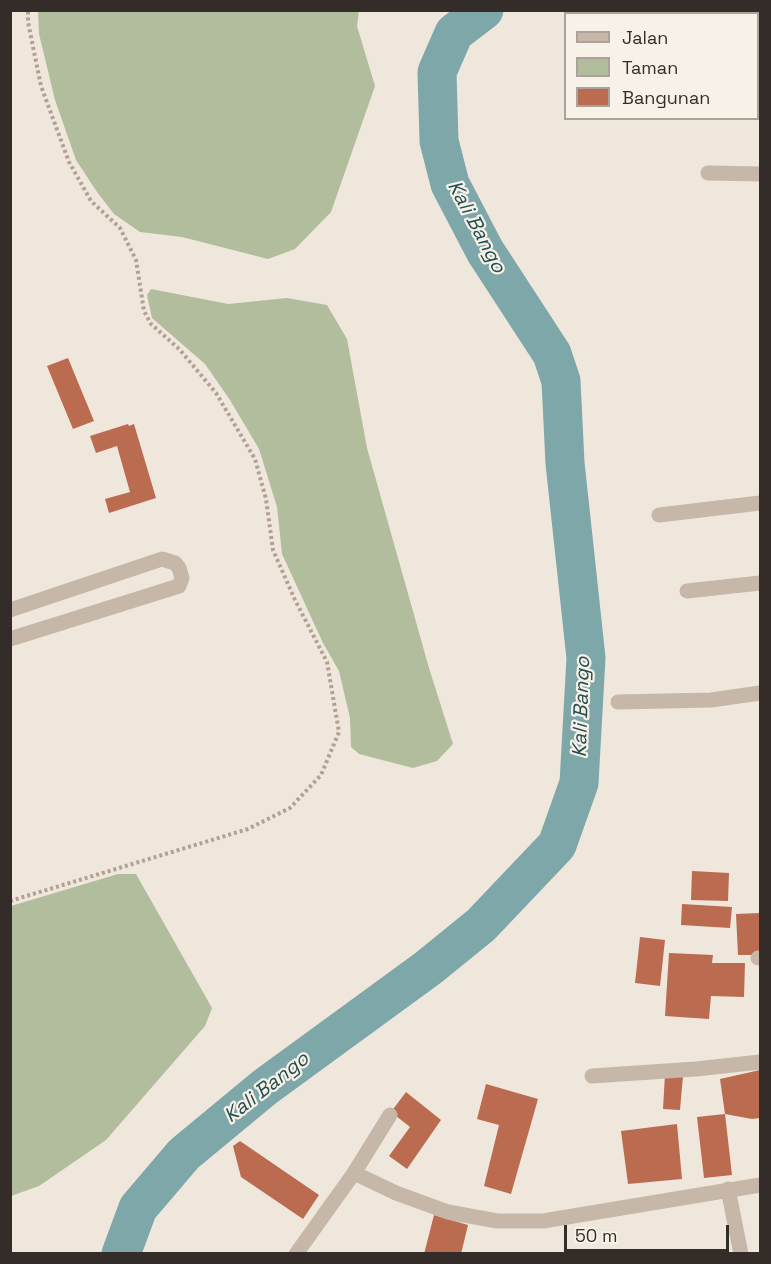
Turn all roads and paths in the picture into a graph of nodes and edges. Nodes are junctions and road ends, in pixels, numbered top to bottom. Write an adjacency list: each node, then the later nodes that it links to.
1 (28, 10): 12 (path)
2 (708, 173): 3 (street)
3 (760, 174)
4 (760, 503): 5 (street)
5 (659, 515)
6 (760, 584): 7 (street)
7 (687, 591)
8 (10, 610): 9 (street)
9 (10, 639)
10 (760, 693): 11 (street)
11 (618, 702)
12 (10, 901)
13 (760, 1062): 14 (street)
14 (592, 1076)
15 (390, 1115): 16 (street)
16 (354, 1173): 18 (street); 19 (street)
17 (760, 1185): 18 (street)
18 (728, 1189): 20 (street)
19 (296, 1254)
20 (741, 1254)

